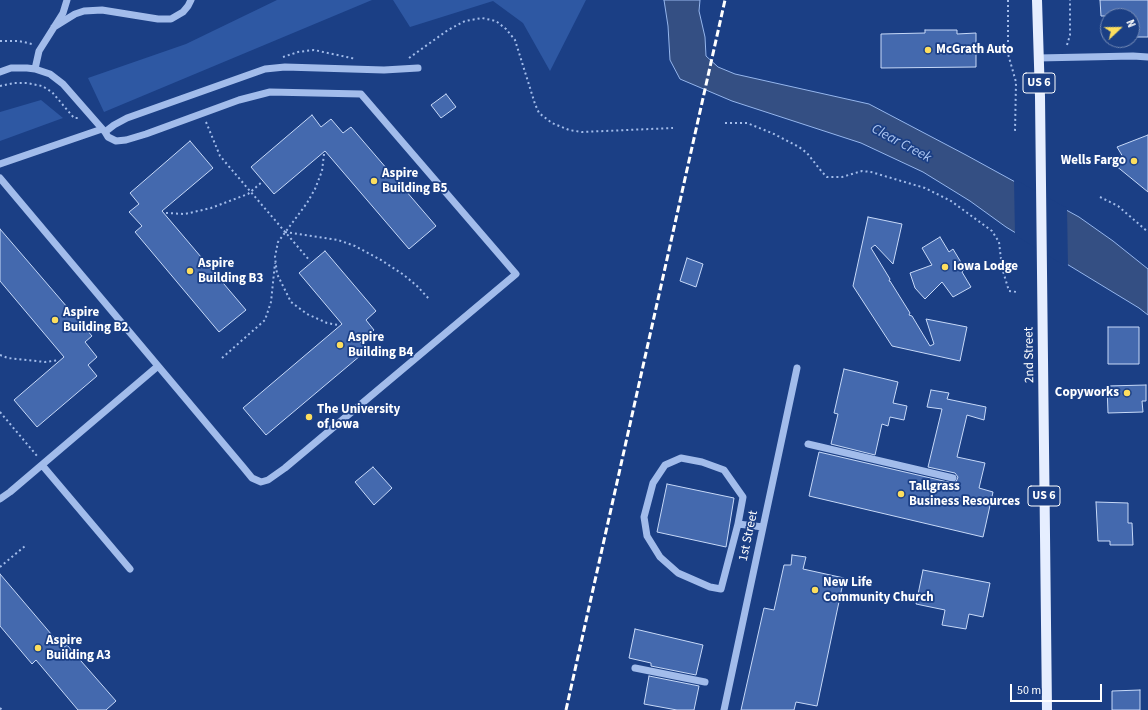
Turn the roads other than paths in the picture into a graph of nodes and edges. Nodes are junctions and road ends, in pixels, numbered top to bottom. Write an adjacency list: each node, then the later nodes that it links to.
1 (67, 0): 4 (street)
2 (190, 0): 4 (street)
3 (1037, 0): 6 (main road, 2nd Street / US 6)
4 (54, 28): 8 (street)
5 (1148, 57): 6 (street)
6 (1038, 58): 25 (main road, 2nd Street / US 6)
7 (418, 68): 10 (street)
8 (35, 69): 9 (street); 10 (street)
9 (0, 72)
10 (103, 130): 11 (street); 13 (street)
11 (0, 164)
12 (0, 178): 13 (street)
13 (158, 366): 16 (street)
14 (797, 368): 20 (street, 1st Street)
15 (808, 444): 17 (street)
16 (43, 464): 18 (street); 21 (street)
17 (954, 478)
18 (0, 499)
19 (738, 524): 19 (street); 20 (street)
20 (763, 527): 24 (street, 1st Street)
21 (130, 570)
22 (635, 668): 23 (street)
23 (705, 682)
24 (724, 710)
25 (1047, 710)

